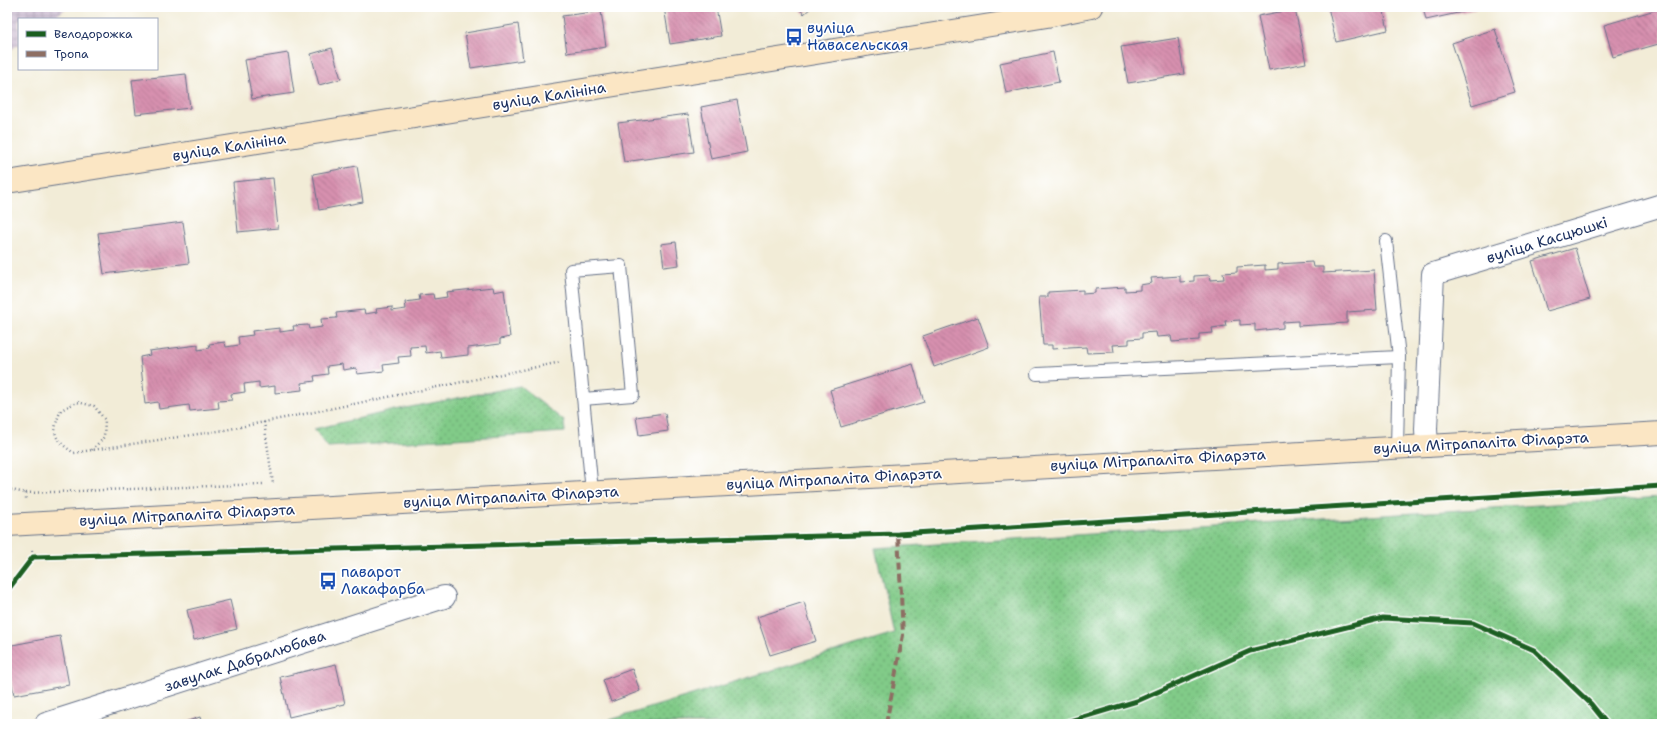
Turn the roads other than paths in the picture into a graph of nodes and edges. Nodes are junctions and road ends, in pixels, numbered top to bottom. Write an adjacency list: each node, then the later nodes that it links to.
1 (1091, 7): 2 (main road, вуліца Калініна)
2 (1047, 11): 3 (main road, вуліца Калініна)
3 (7, 182)
4 (1662, 205): 10 (street, вуліца Касцюшкі)
5 (1386, 241): 6 (lane)
6 (1399, 357): 7 (lane); 11 (lane)
7 (1037, 374)
8 (583, 399): 8 (lane); 12 (lane)
9 (1662, 434): 10 (main road, вуліца Мітрапаліта Філарэта)
10 (1427, 446): 11 (main road, вуліца Мітрапаліта Філарэта)
11 (1397, 447): 12 (main road, вуліца Мітрапаліта Філарэта)
12 (592, 492): 13 (main road, вуліца Мітрапаліта Філарэта)
13 (7, 525)
14 (444, 597): 15 (street, завулак Дабралюбава)
15 (46, 724)

